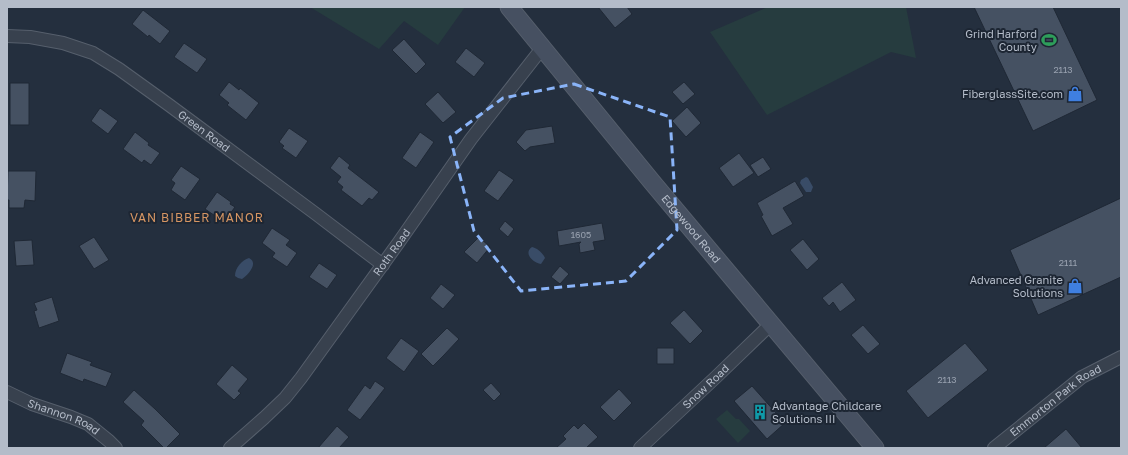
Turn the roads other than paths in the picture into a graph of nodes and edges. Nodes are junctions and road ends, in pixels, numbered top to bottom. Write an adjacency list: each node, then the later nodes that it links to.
1 (509, 7): 3 (street, Edgewood Road)
2 (7, 36): 4 (street, Green Road)
3 (543, 47): 4 (street, Roth Road); 5 (street, Edgewood Road)
4 (382, 265): 9 (street, Roth Road)
5 (771, 324): 10 (street, Snow Road); 11 (street, Edgewood Road)
6 (1121, 357): 12 (street, Emmorton Park Road)
7 (7, 392): 8 (street, Shannon Road)
8 (116, 448)
9 (230, 448)
10 (640, 448)
11 (876, 448)
12 (994, 448)

